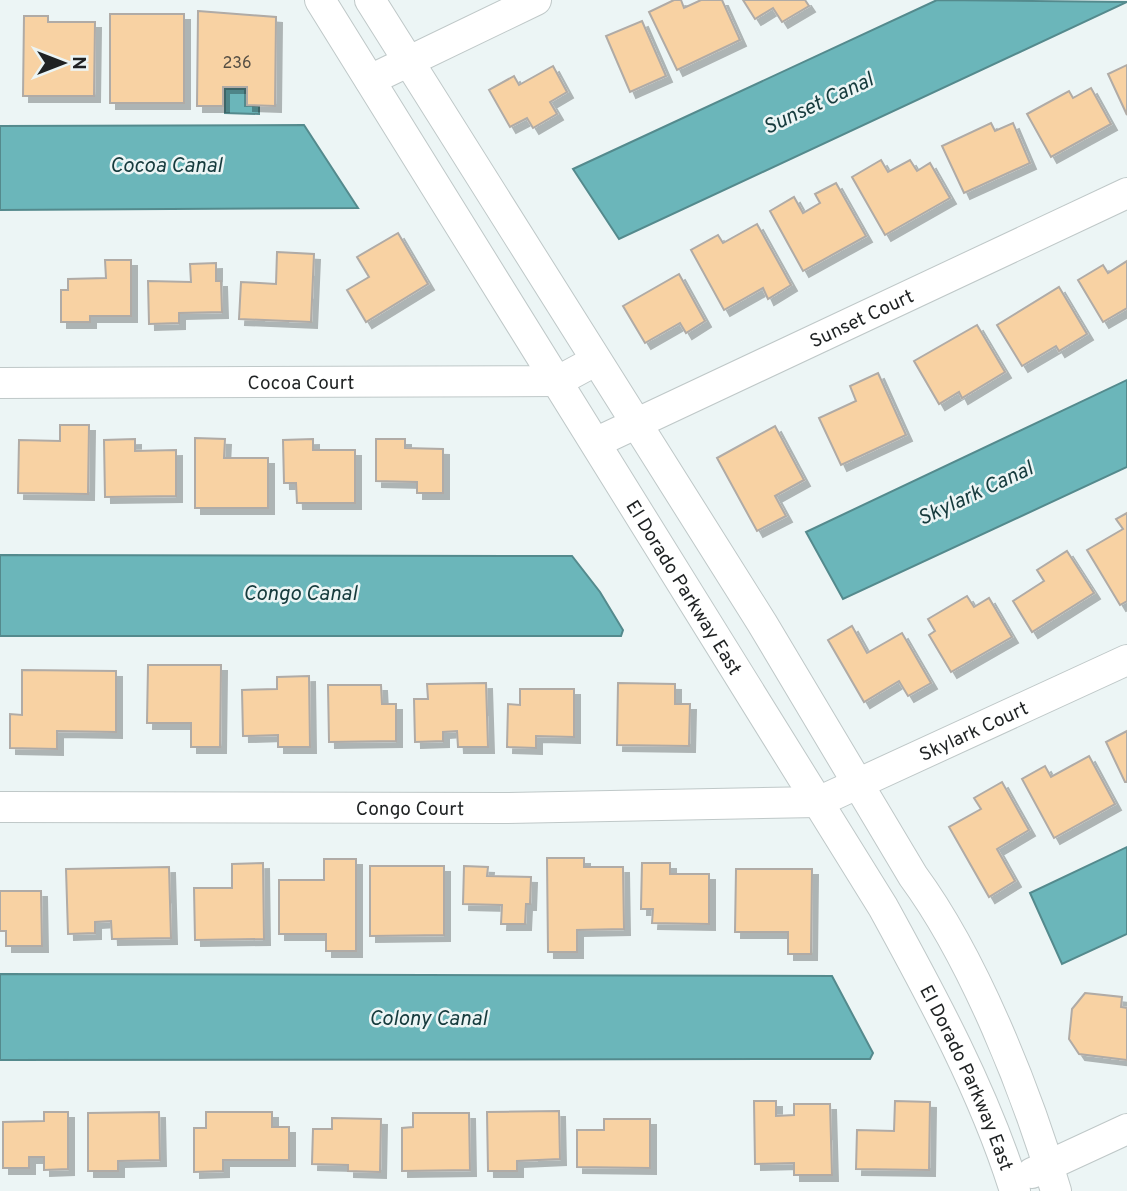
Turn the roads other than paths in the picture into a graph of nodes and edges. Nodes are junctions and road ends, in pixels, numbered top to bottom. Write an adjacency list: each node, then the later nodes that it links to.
1 (320, 0): 5 (street, El Dorado Parkway East)
2 (370, 0): 4 (street)
3 (536, 0): 4 (street)
4 (409, 60): 5 (street); 7 (street)
5 (370, 80): 8 (street, El Dorado Parkway East)
6 (1127, 192): 10 (street, Sunset Court)
7 (596, 361): 8 (street, Cocoa Court); 10 (street)
8 (558, 381): 9 (street, Cocoa Court); 11 (street, El Dorado Parkway East)
9 (0, 383)
10 (636, 422): 11 (street, Sunset Court); 13 (street)
11 (597, 442): 14 (street, El Dorado Parkway East)
12 (1127, 660): 13 (street, Skylark Court)
13 (860, 784): 14 (street, Skylark Court); 17 (street)
14 (818, 802): 15 (street, Congo Court); 18 (street, El Dorado Parkway East)
15 (0, 807)
16 (1127, 1129): 17 (street)
17 (1052, 1178): 18 (street)
18 (1014, 1187)

